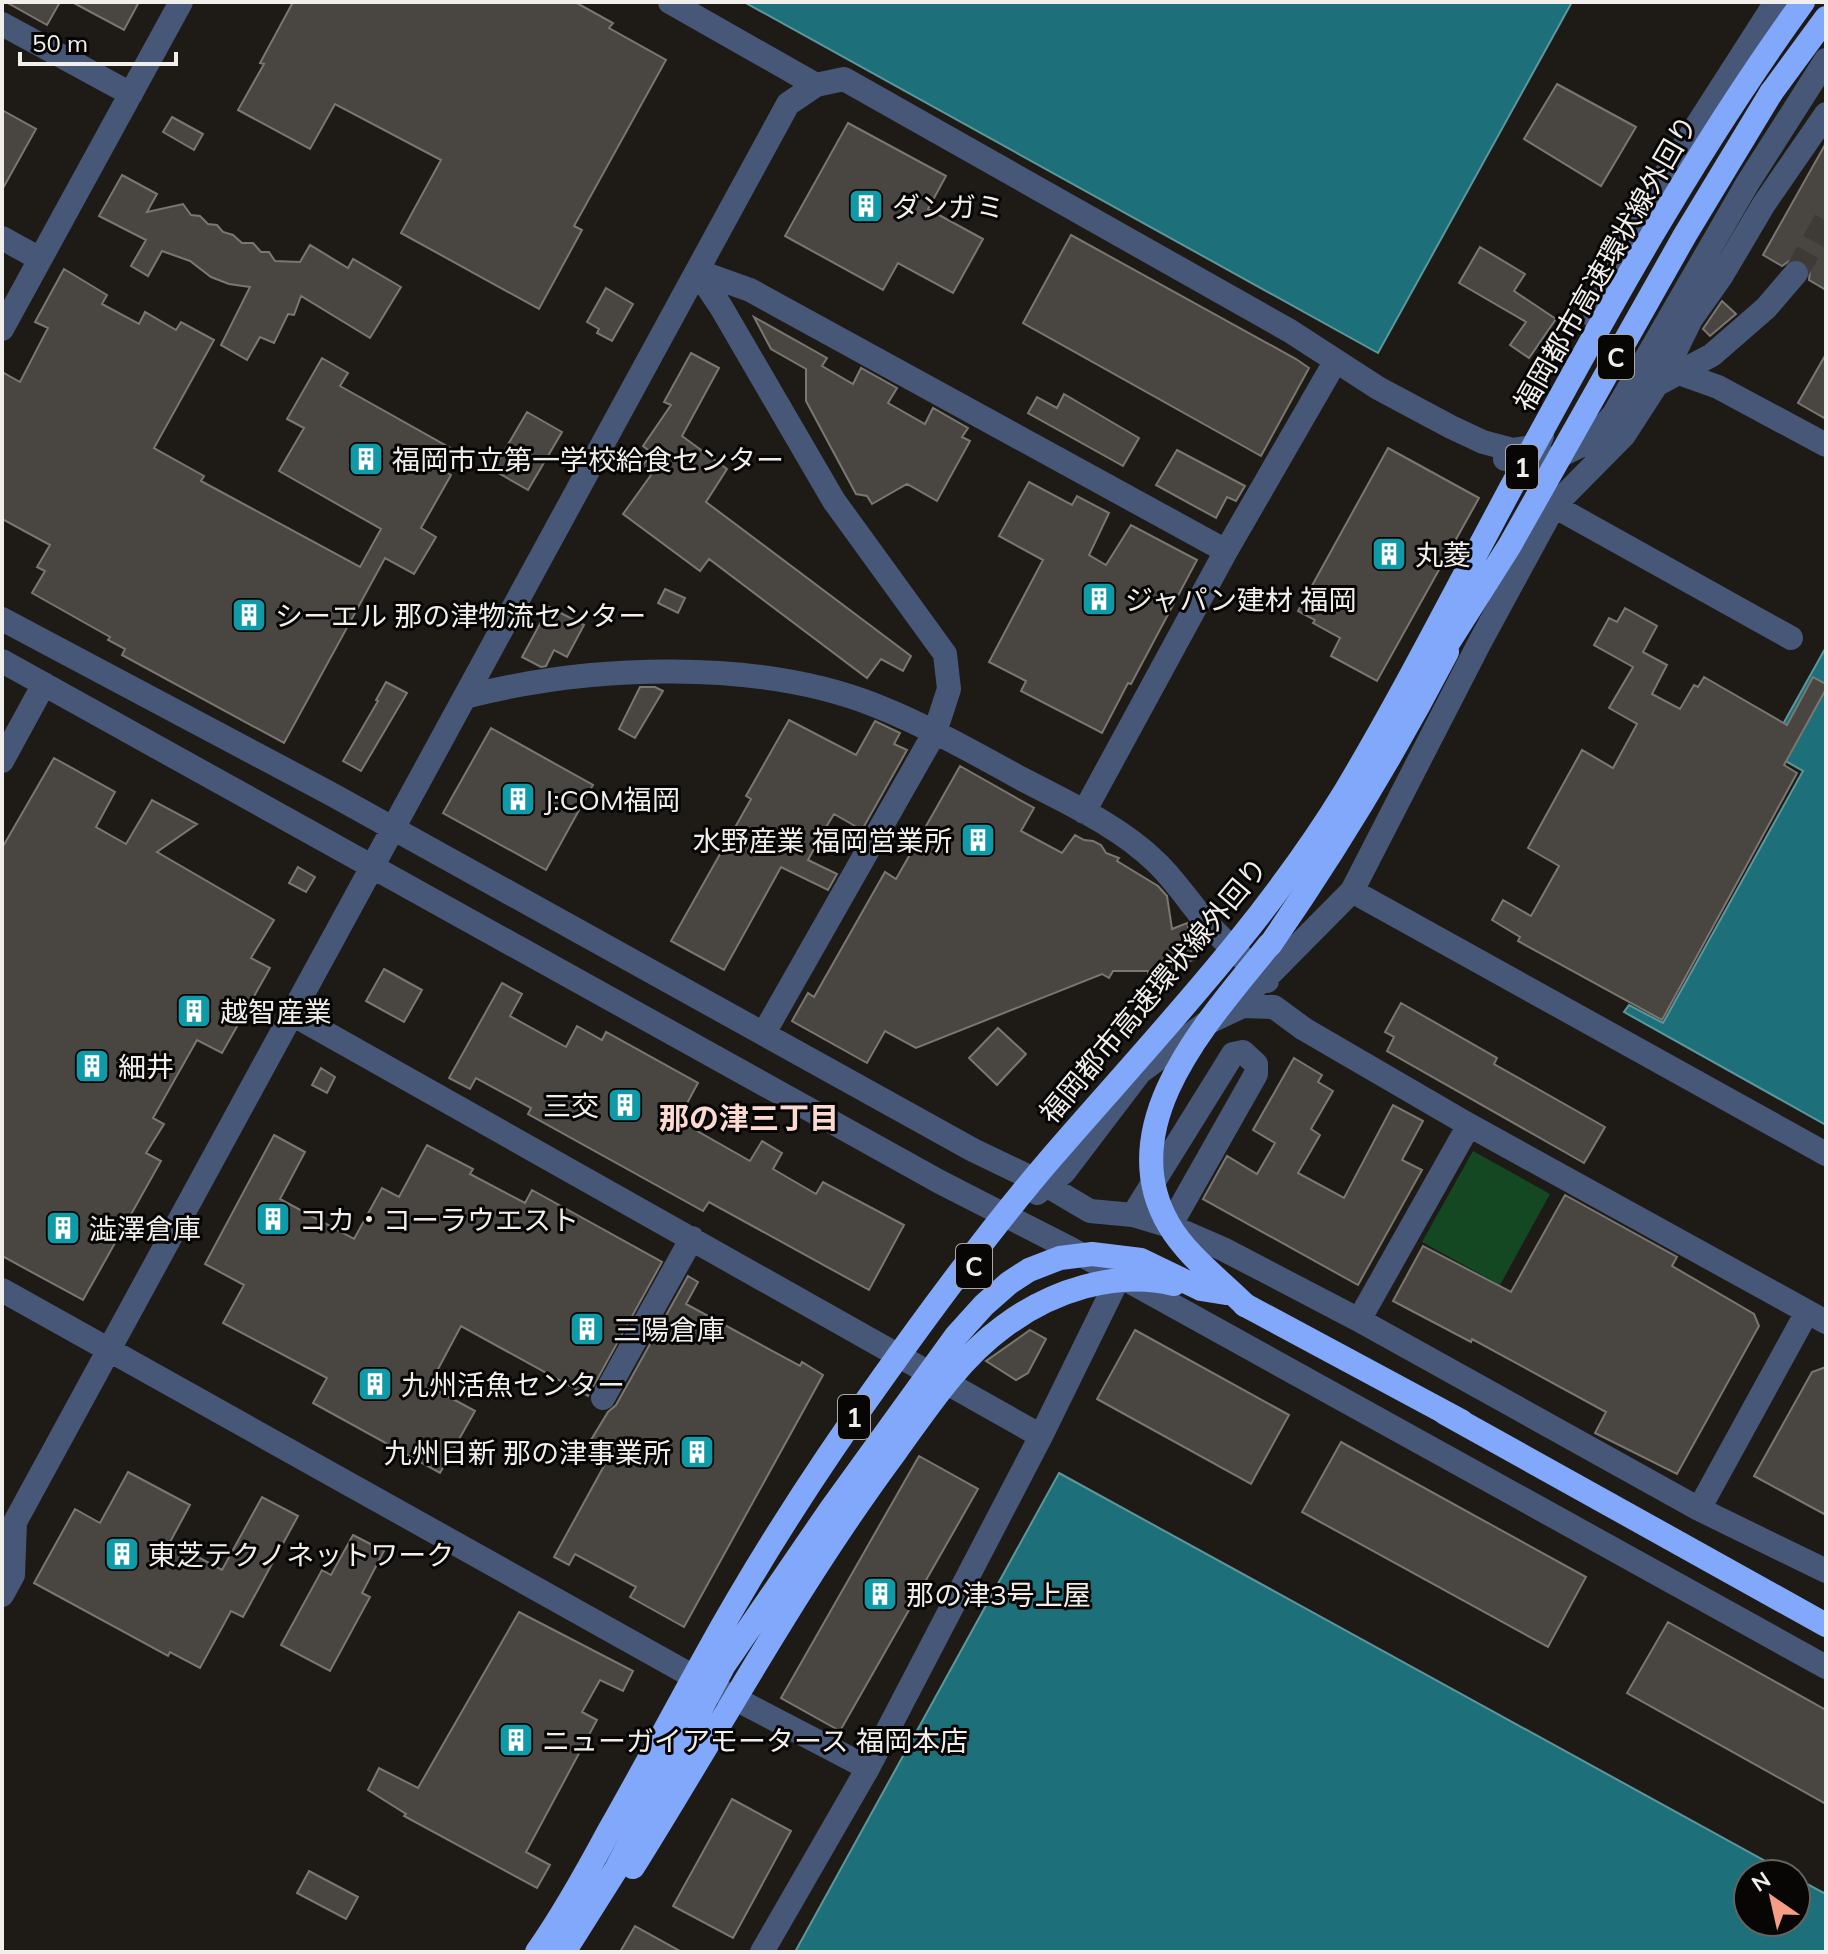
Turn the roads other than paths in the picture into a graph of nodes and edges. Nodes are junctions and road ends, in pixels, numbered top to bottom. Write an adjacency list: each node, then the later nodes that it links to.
1 (181, 2): 9 (street)
2 (670, 2): 8 (street)
3 (1776, 2): 19 (street)
4 (1803, 2): 21 (highway, 福岡都市高速環状線外回り / 1, bridge)
5 (1826, 18): 25 (highway, C, bridge)
6 (2, 24): 9 (street)
7 (1826, 60): 19 (street)
8 (816, 85): 13 (street); 16 (street)
9 (131, 94): 12 (street)
10 (1826, 114): 18 (street)
11 (2, 238): 12 (street)
12 (40, 259): 15 (street)
13 (697, 271): 23 (street); 29 (street); 30 (street)
14 (1796, 273): 17 (street)
15 (2, 329)
16 (1335, 362): 19 (street); 23 (street)
17 (1679, 373): 18 (street); 20 (street)
18 (1656, 385): 22 (street)
19 (1378, 388)
20 (1826, 445)
21 (1518, 475): 50 (highway, bridge); 66 (highway, 福岡都市高速環状線外回り / 1, bridge)
22 (1554, 506): 26 (street); 35 (street)
23 (1226, 551): 32 (street)
24 (2, 619): 33 (street)
25 (1461, 622): 50 (highway, bridge); 67 (highway, C, bridge)
26 (1791, 638)
27 (2, 661): 28 (street)
28 (44, 684): 31 (street); 34 (street)
29 (465, 697): 30 (street); 33 (street)
30 (935, 732): 32 (street); 40 (street)
31 (2, 761)
32 (1084, 812): 36 (street)
33 (393, 829): 34 (street); 40 (street)
34 (372, 867): 37 (street); 45 (street)
35 (1352, 891): 36 (street); 42 (street)
36 (1265, 979): 38 (street); 39 (street)
37 (292, 1014): 47 (street); 53 (street)
38 (1205, 1024): 39 (street); 43 (street)
39 (1304, 1029): 41 (street)
40 (764, 1033): 43 (street)
41 (1469, 1125): 51 (street); 52 (street)
42 (1826, 1154)
43 (1046, 1185): 44 (street); 45 (street)
44 (1133, 1215): 46 (street); 46 (street)
45 (1012, 1218): 48 (street); 54 (street)
46 (1170, 1226): 52 (street)
47 (692, 1238): 54 (street); 55 (street)
48 (1119, 1277): 56 (street); 63 (street)
49 (2, 1290): 53 (street)
50 (1236, 1299): 61 (highway, bridge); 62 (highway, bridge); 68 (highway, bridge); 69 (highway, bridge)
51 (1817, 1317): 57 (street)
52 (1359, 1320): 57 (street)
53 (109, 1350): 58 (street); 64 (street)
54 (893, 1351): 56 (street); 64 (street)
55 (603, 1398)
56 (1041, 1436): 65 (street)
57 (1699, 1509): 59 (street)
58 (9, 1525): 60 (street)
59 (1826, 1571)
60 (2, 1595)
61 (1826, 1611)
62 (1826, 1625)
63 (1826, 1667)
64 (703, 1682): 65 (street); 67 (street)
65 (868, 1768): 70 (street)
66 (537, 1952)
67 (547, 1952)
68 (564, 1952)
69 (575, 1952)
70 (762, 1952)

